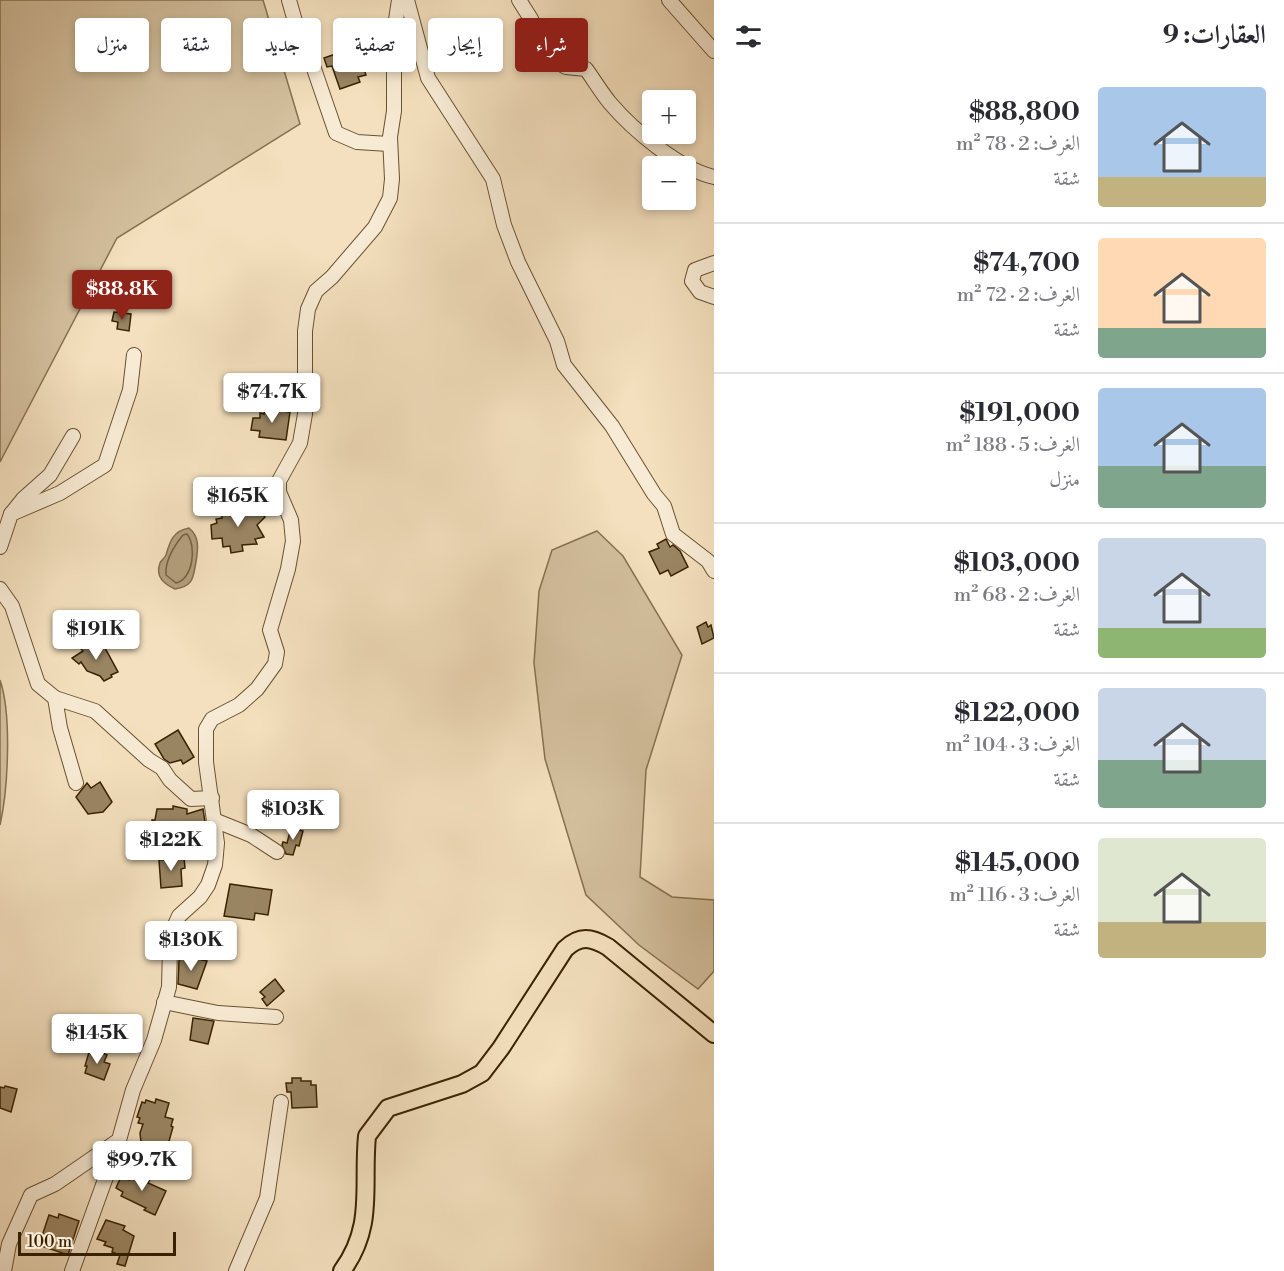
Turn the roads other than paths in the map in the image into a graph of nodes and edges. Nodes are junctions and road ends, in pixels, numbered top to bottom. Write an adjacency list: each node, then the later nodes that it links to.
1 (289, 0): 7 (street)
2 (399, 0): 7 (street)
3 (407, 0): 15 (street)
4 (519, 0): 8 (street)
5 (669, 0): 6 (street)
6 (714, 51)
7 (389, 144): 19 (street)
8 (714, 177)
9 (714, 262): 10 (street)
10 (714, 297)
11 (134, 355): 13 (street)
12 (72, 436): 13 (street)
13 (11, 514): 14 (street)
14 (0, 547)
15 (714, 571)
16 (0, 589): 17 (street)
17 (56, 698): 18 (street); 19 (street)
18 (76, 783)
19 (212, 798): 20 (street)
20 (214, 820): 21 (street); 22 (street)
21 (277, 852)
22 (164, 1002): 23 (street); 26 (street)
23 (276, 1017)
24 (714, 1034): 30 (main road)
25 (281, 1102): 29 (street)
26 (119, 1140): 27 (street); 28 (street)
27 (4, 1271)
28 (72, 1271)
29 (236, 1271)
30 (342, 1271)

